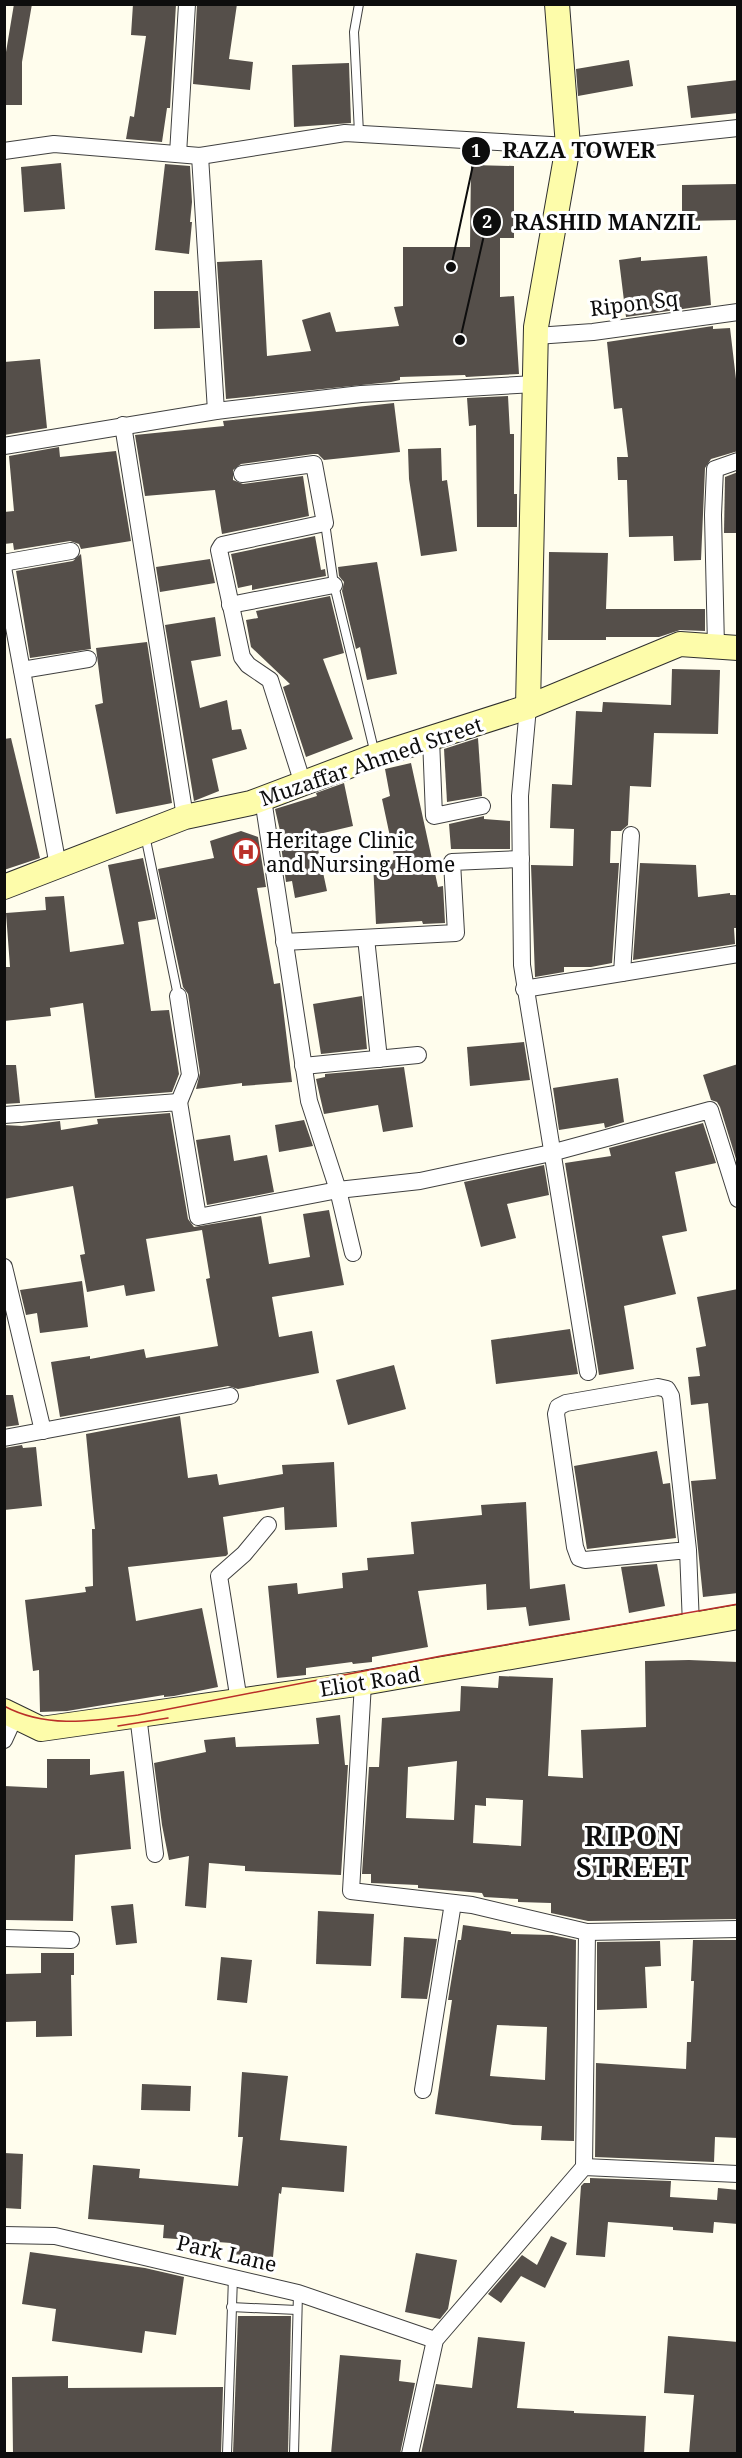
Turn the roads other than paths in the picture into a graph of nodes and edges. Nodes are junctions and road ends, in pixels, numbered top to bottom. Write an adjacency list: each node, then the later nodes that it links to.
1 (187, 4): 8 (street)
2 (359, 4): 5 (lane)
3 (557, 4): 6 (street)
4 (738, 128): 6 (street)
5 (359, 134): 6 (street); 9 (street)
6 (568, 146): 11 (street)
7 (4, 151): 8 (street)
8 (178, 154): 9 (street)
9 (200, 156): 13 (street)
10 (738, 312): 11 (street, Ripon Sq)
11 (536, 336): 12 (street)
12 (535, 384): 13 (street); 27 (street)
13 (216, 411): 14 (street)
14 (123, 425): 15 (street); 33 (street)
15 (4, 446)
16 (738, 461): 24 (street)
17 (242, 474): 18 (street)
18 (325, 523): 22 (lane); 23 (street)
19 (71, 551): 20 (street)
20 (4, 567)
21 (4, 573): 26 (street)
22 (334, 585): 23 (street); 29 (lane)
23 (230, 605): 30 (street)
24 (727, 647): 27 (street, Muzaffar Ahmed Street)
25 (88, 659): 26 (street)
26 (22, 670): 37 (street)
27 (528, 707): 28 (street, Muzaffar Ahmed Street); 36 (street)
28 (431, 738): 29 (street, Muzaffar Ahmed Street); 32 (street)
29 (375, 756): 30 (street, Muzaffar Ahmed Street)
30 (303, 784): 31 (street, Muzaffar Ahmed Street)
31 (263, 799): 33 (street, Muzaffar Ahmed Street); 40 (street)
32 (482, 806)
33 (185, 817): 34 (street, Muzaffar Ahmed Street)
34 (145, 834): 37 (street, Muzaffar Ahmed Street); 44 (lane)
35 (631, 835): 42 (street)
36 (521, 859): 39 (street); 43 (street)
37 (58, 866): 38 (street, Muzaffar Ahmed Street)
38 (4, 887)
39 (366, 938): 40 (street); 46 (street)
40 (284, 942): 47 (street)
41 (738, 954): 42 (street)
42 (622, 973): 43 (street)
43 (524, 989): 50 (street)
44 (178, 996): 48 (street)
45 (417, 1055): 46 (street)
46 (379, 1059): 47 (street)
47 (303, 1066): 52 (street)
48 (179, 1102): 49 (street); 52 (street)
49 (4, 1115)
50 (551, 1154): 51 (street); 52 (street); 57 (street)
51 (733, 1170): 53 (street)
52 (338, 1190): 54 (street)
53 (738, 1199)
54 (353, 1253)
55 (4, 1267): 56 (street)
56 (11, 1325): 59 (street)
57 (588, 1372)
58 (230, 1396): 59 (street)
59 (44, 1431): 60 (street)
60 (4, 1438)
61 (268, 1525): 66 (street)
62 (688, 1550): 62 (street); 64 (street)
63 (738, 1617): 64 (street, Eliot Road)
64 (691, 1625): 65 (street, Eliot Road)
65 (363, 1683): 66 (street, Eliot Road); 71 (street)
66 (239, 1701): 68 (street, Eliot Road)
67 (10, 1713): 68 (street, Eliot Road); 69 (street)
68 (138, 1715): 70 (street)
69 (4, 1740)
70 (155, 1854)
71 (453, 1903): 73 (street); 76 (street)
72 (738, 1929): 73 (street)
73 (587, 1932): 77 (street)
74 (4, 1938): 75 (street)
75 (71, 1940)
76 (423, 2090)
77 (584, 2167): 78 (street); 84 (street)
78 (738, 2174)
79 (4, 2235): 80 (street, Park Lane)
80 (233, 2277): 81 (street, Park Lane); 82 (lane)
81 (297, 2293): 83 (lane); 84 (street, Park Lane)
82 (231, 2307): 83 (lane); 85 (lane)
83 (297, 2310): 86 (lane)
84 (435, 2340): 87 (street)
85 (227, 2454)
86 (294, 2454)
87 (410, 2454)

